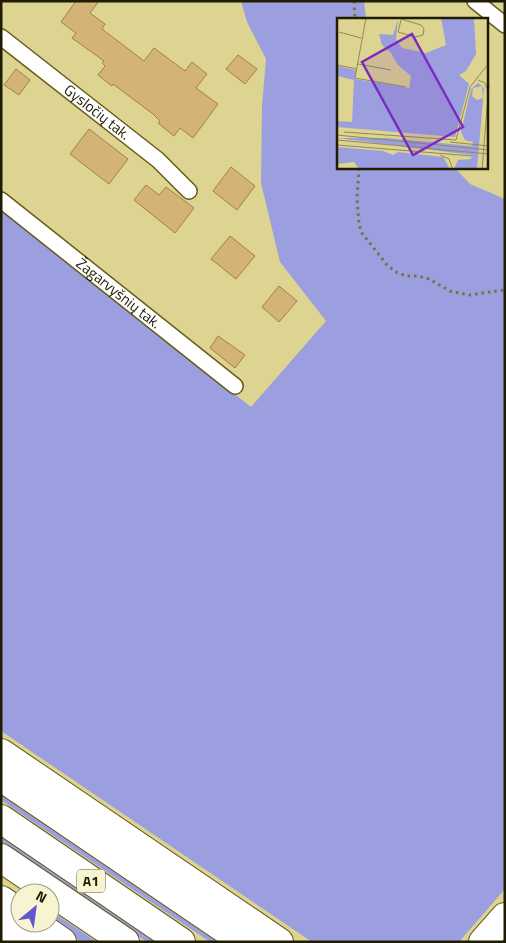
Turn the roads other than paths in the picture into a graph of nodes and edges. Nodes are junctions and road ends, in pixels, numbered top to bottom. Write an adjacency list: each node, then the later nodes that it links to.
1 (475, 1): 2 (street)
2 (505, 25)
3 (1, 37): 4 (street, Gysločių tak.)
4 (189, 192)
5 (1, 200): 6 (street, Žagarvyšnių tak.)
6 (235, 386)
7 (1, 753): 19 (highway)
8 (1, 777): 18 (highway)
9 (1, 819): 17 (highway, A1)
10 (1, 858): 16 (highway, A1)
11 (505, 917): 20 (highway)
12 (1, 923): 14 (highway)
13 (49, 933): 15 (highway)
14 (29, 942)
15 (62, 942)
16 (125, 942)
17 (181, 942)
18 (244, 942)
19 (279, 942)
20 (483, 942)

